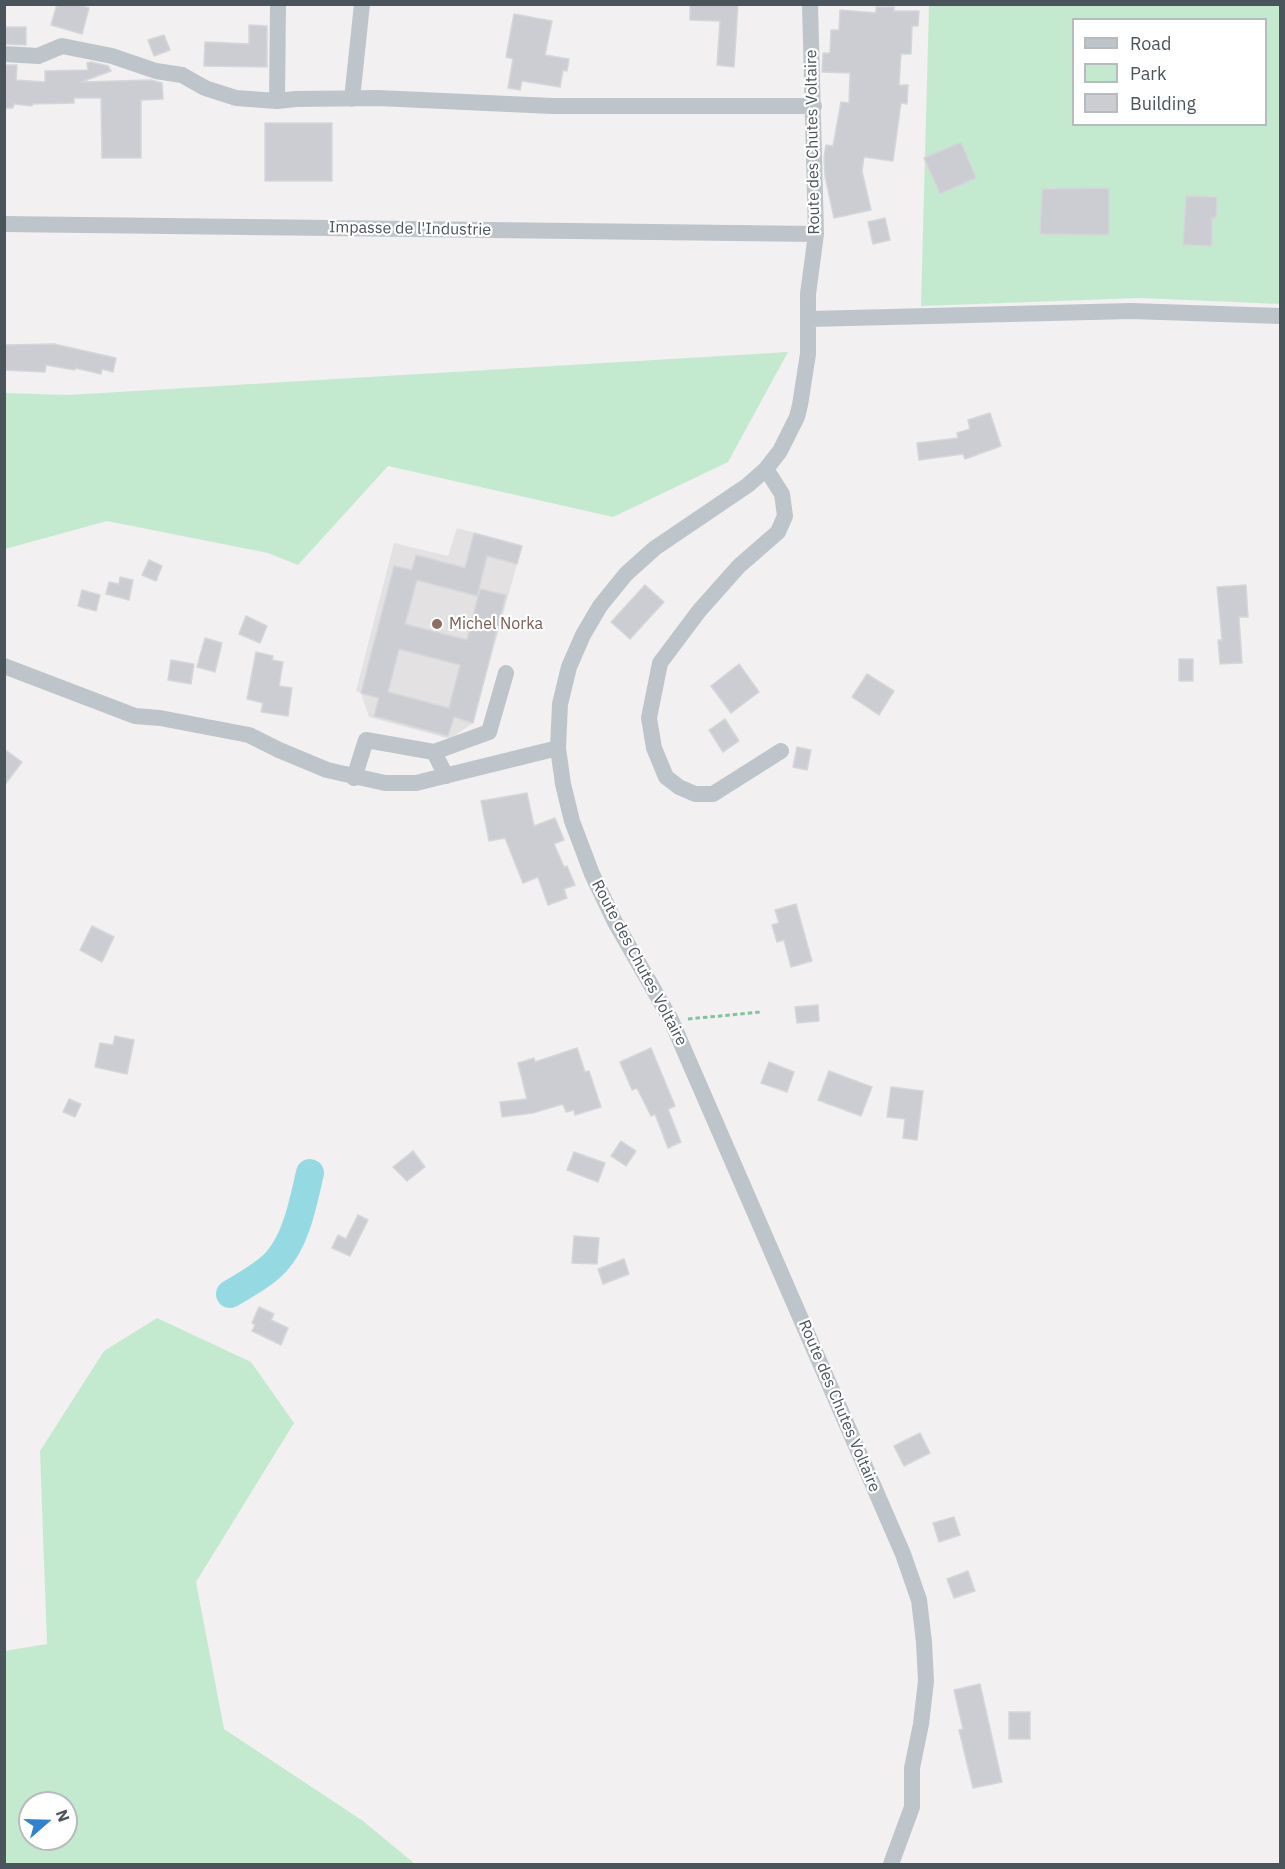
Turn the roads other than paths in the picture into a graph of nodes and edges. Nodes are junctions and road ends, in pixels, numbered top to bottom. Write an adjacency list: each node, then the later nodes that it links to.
1 (278, 4): 6 (street)
2 (362, 4): 5 (street)
3 (810, 4): 7 (street, Route des Chutes Voltaire)
4 (4, 54): 6 (street)
5 (352, 99): 6 (street); 7 (street)
6 (277, 101)
7 (814, 106): 9 (street, Route des Chutes Voltaire)
8 (4, 224): 9 (street, Impasse de l'Industrie)
9 (816, 234): 11 (street, Route des Chutes Voltaire)
10 (1281, 316): 11 (street)
11 (809, 319): 12 (street, Route des Chutes Voltaire)
12 (766, 469): 15 (street, Route des Chutes Voltaire); 16 (street)
13 (4, 666): 19 (street)
14 (506, 673): 17 (street)
15 (558, 748): 18 (street); 20 (street, Route des Chutes Voltaire)
16 (780, 751)
17 (434, 752): 18 (street); 19 (street)
18 (446, 776): 19 (street)
19 (354, 777)
20 (891, 1864)

